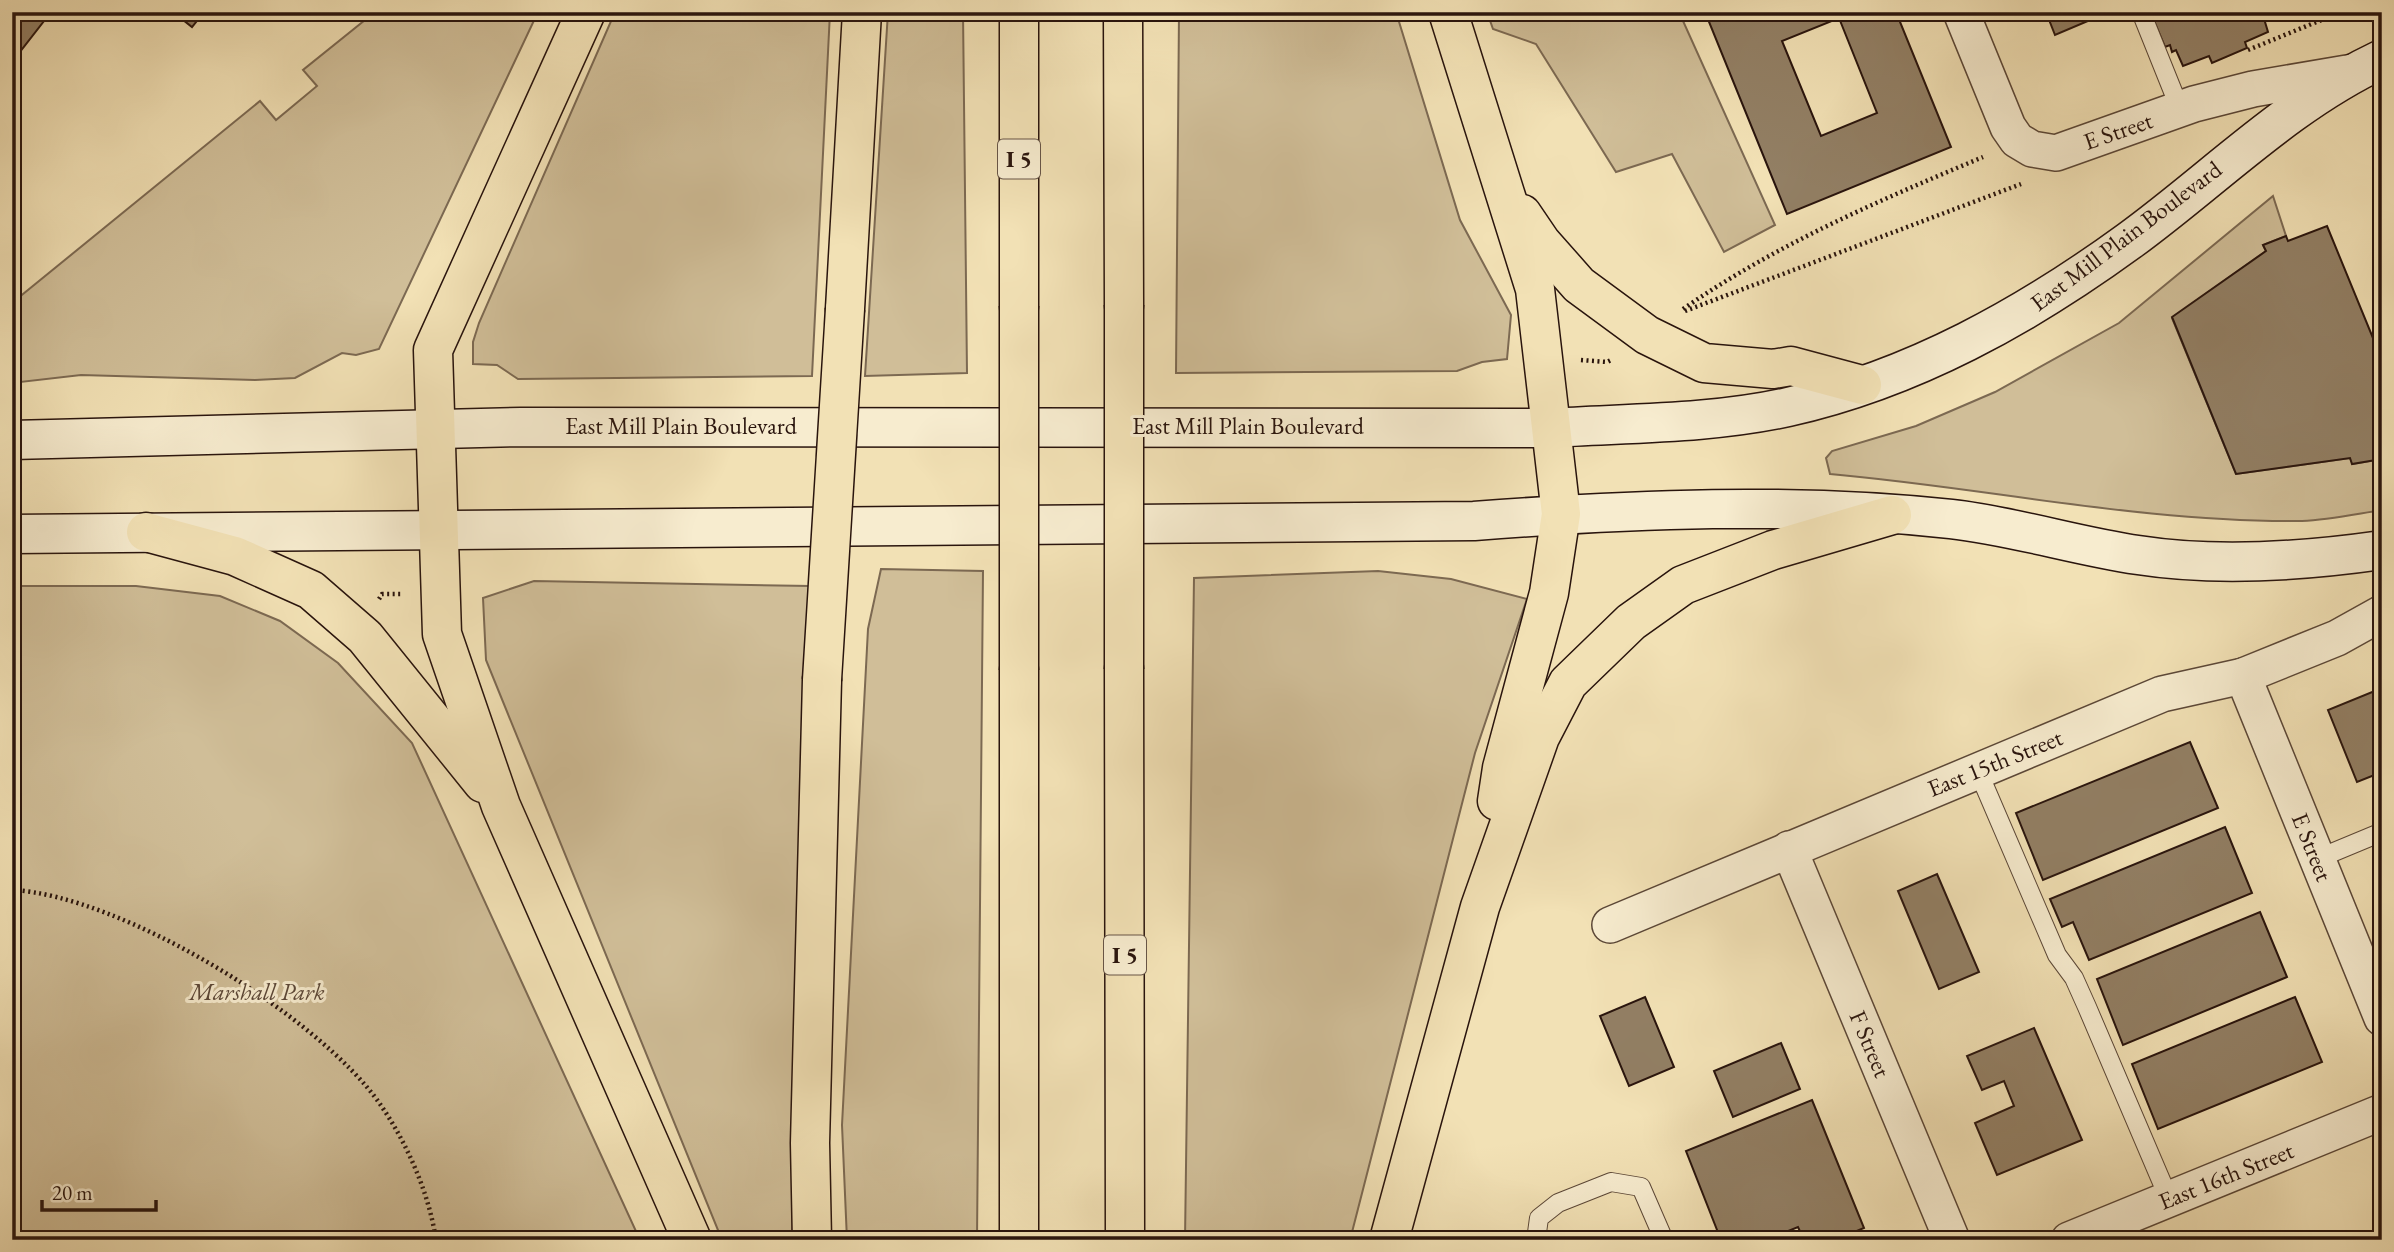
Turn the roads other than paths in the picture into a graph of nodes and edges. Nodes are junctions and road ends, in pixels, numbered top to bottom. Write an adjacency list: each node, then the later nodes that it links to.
1 (586, 12): 12 (highway)
2 (862, 12): 34 (highway, bridge)
3 (1019, 12): 35 (highway, I 5, bridge)
4 (1123, 12): 36 (highway, I 5, bridge)
5 (1448, 12): 10 (highway)
6 (1961, 12): 9 (street, E Street)
7 (2141, 12): 9 (lane)
8 (2369, 65): 9 (street, E Street); 11 (main road, East Mill Plain Boulevard)
9 (2180, 109)
10 (1500, 181): 11 (highway); 13 (highway)
11 (1862, 385): 13 (main road, East Mill Plain Boulevard)
12 (434, 428): 13 (main road, East Mill Plain Boulevard); 14 (main road, East Mill Plain Boulevard); 17 (highway)
13 (1550, 428): 15 (highway)
14 (12, 440)
15 (1561, 514): 16 (main road); 17 (main road); 28 (highway)
16 (1892, 515): 20 (main road); 28 (highway)
17 (439, 528): 18 (main road); 24 (highway)
18 (146, 532): 19 (main road); 24 (highway)
19 (12, 534)
20 (2382, 550)
21 (2382, 613): 22 (street, East 15th Street)
22 (2243, 676): 23 (street, East 15th Street); 27 (street, E Street)
23 (1978, 771): 26 (street, East 15th Street); 32 (lane)
24 (501, 806): 33 (highway)
25 (2382, 832): 27 (lane)
26 (1788, 849): 29 (street, East 15th Street); 40 (street, F Street)
27 (2317, 859): 30 (street, E Street)
28 (1480, 907): 37 (highway)
29 (1610, 925)
30 (2382, 1018)
31 (2382, 1112): 32 (street, East 16th Street)
32 (2169, 1199): 41 (street, East 16th Street)
33 (692, 1240)
34 (812, 1240)
35 (1019, 1240)
36 (1125, 1240)
37 (1389, 1240)
38 (1536, 1240): 39 (lane)
39 (1664, 1240)
40 (1952, 1240)
41 (2069, 1240)

